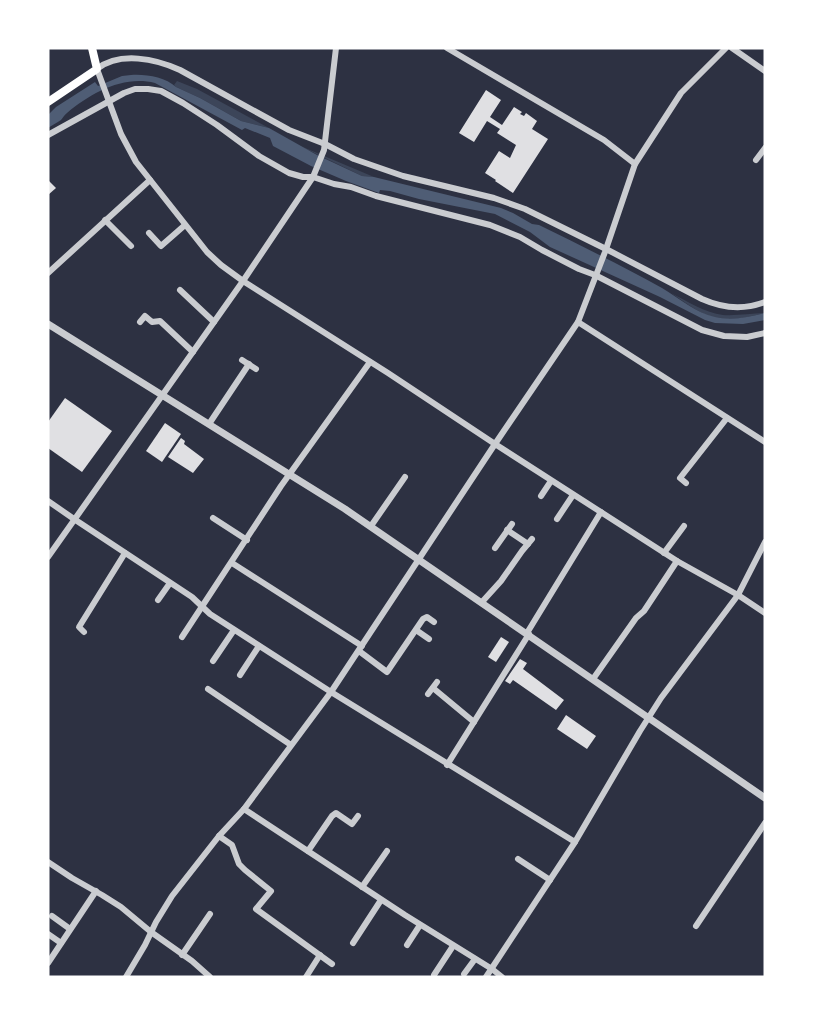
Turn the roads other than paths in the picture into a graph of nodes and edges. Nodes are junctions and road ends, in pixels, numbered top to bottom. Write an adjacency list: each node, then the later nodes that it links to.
1 (93, 48): 7 (main road)
2 (336, 48): 11 (street)
3 (447, 48): 14 (street)
4 (726, 48): 14 (street)
5 (732, 48): 6 (street)
6 (765, 71)
7 (98, 72): 8 (street); 9 (main road); 11 (street)
8 (108, 100): 10 (street); 15 (street); 16 (street)
9 (48, 102)
10 (48, 135)
11 (324, 147): 15 (street); 21 (street)
12 (765, 148): 13 (street)
13 (756, 160)
14 (635, 164): 21 (street)
15 (314, 174): 23 (street); 24 (street)
16 (150, 180): 17 (street); 18 (street)
17 (105, 220): 20 (street); 22 (street)
18 (185, 225): 19 (street); 24 (street)
19 (149, 233)
20 (131, 246)
21 (605, 250): 23 (street); 26 (street)
22 (48, 273)
23 (596, 274): 29 (street); 31 (street)
24 (243, 281): 28 (street); 34 (street)
25 (180, 290): 28 (street)
26 (765, 302)
27 (140, 322): 32 (street)
28 (214, 322): 32 (street)
29 (578, 322): 38 (street); 41 (street)
30 (48, 324): 37 (street)
31 (765, 333)
32 (193, 352): 37 (street)
33 (242, 360): 35 (street)
34 (370, 362): 41 (street); 42 (street)
35 (249, 364): 36 (street); 39 (street)
36 (256, 369)
37 (162, 395): 39 (street); 51 (street)
38 (728, 418): 40 (street); 45 (street)
39 (209, 424): 42 (street)
40 (765, 442)
41 (495, 444): 44 (street); 63 (street)
42 (290, 474): 54 (street); 57 (street)
43 (405, 477): 54 (street)
44 (551, 481): 46 (street); 47 (street)
45 (686, 483)
46 (573, 495): 49 (street); 52 (street)
47 (541, 496)
48 (48, 501): 51 (street)
49 (601, 512): 61 (street); 76 (street)
50 (213, 518): 57 (street)
51 (74, 519): 60 (street); 62 (street)
52 (557, 519)
53 (512, 524): 56 (street)
54 (371, 526): 63 (street)
55 (684, 526): 61 (street)
56 (507, 530): 59 (street); 69 (street)
57 (247, 540): 65 (street)
58 (765, 542): 67 (street)
59 (495, 548)
60 (125, 553): 66 (street); 75 (street)
61 (664, 553): 64 (street)
62 (48, 557)
63 (419, 559): 69 (street); 80 (street)
64 (676, 561): 67 (street); 83 (street)
65 (232, 563): 70 (street); 80 (street)
66 (170, 583): 68 (street); 70 (street)
67 (738, 595): 71 (street); 91 (street)
68 (158, 600)
69 (482, 602): 76 (street)
70 (202, 606): 73 (street); 77 (street)
71 (765, 613)
72 (434, 622): 74 (street)
73 (234, 630): 79 (street); 81 (street)
74 (416, 630): 78 (street); 80 (street)
75 (84, 632)
76 (528, 634): 83 (street); 92 (street)
77 (182, 637)
78 (429, 639)
79 (259, 646): 82 (street); 87 (street)
80 (360, 649): 87 (street)
81 (213, 661)
82 (240, 675)
83 (593, 679): 91 (street)
84 (437, 682): 85 (street)
85 (433, 688): 88 (street); 92 (street)
86 (208, 689): 90 (street)
87 (331, 693): 93 (street); 94 (street)
88 (428, 694)
89 (231, 695): 90 (street)
90 (227, 702): 93 (street)
91 (649, 717): 95 (street); 100 (street)
92 (474, 722): 94 (street)
93 (291, 745): 96 (street)
94 (447, 765): 100 (street)
95 (765, 798)
96 (244, 810): 99 (street); 102 (street)
97 (358, 816): 102 (street)
98 (765, 823): 112 (street)
99 (219, 836): 114 (street); 121 (street)
100 (575, 842): 105 (street)
101 (387, 851): 106 (street)
102 (308, 852): 106 (street)
103 (518, 859): 105 (street)
104 (48, 863): 107 (street)
105 (550, 880): 125 (street)
106 (363, 887): 108 (street)
107 (96, 891): 113 (street); 114 (street)
108 (381, 900): 111 (street); 117 (street)
109 (210, 914): 120 (street)
110 (52, 916): 113 (street)
111 (420, 925): 118 (street); 119 (street)
112 (696, 926)
113 (70, 929): 116 (street)
114 (151, 932): 120 (street); 128 (street)
115 (48, 934): 116 (street)
116 (61, 943): 123 (street)
117 (353, 943)
118 (407, 945)
119 (453, 946): 122 (street); 127 (street)
120 (182, 955): 129 (street)
121 (320, 955): 124 (street); 130 (street)
122 (475, 959): 125 (street); 126 (street)
123 (48, 963)
124 (332, 964)
125 (492, 969): 131 (street); 132 (street)
126 (464, 974)
127 (434, 975)
128 (126, 977)
129 (210, 977)
130 (306, 977)
131 (486, 977)
132 (502, 977)

